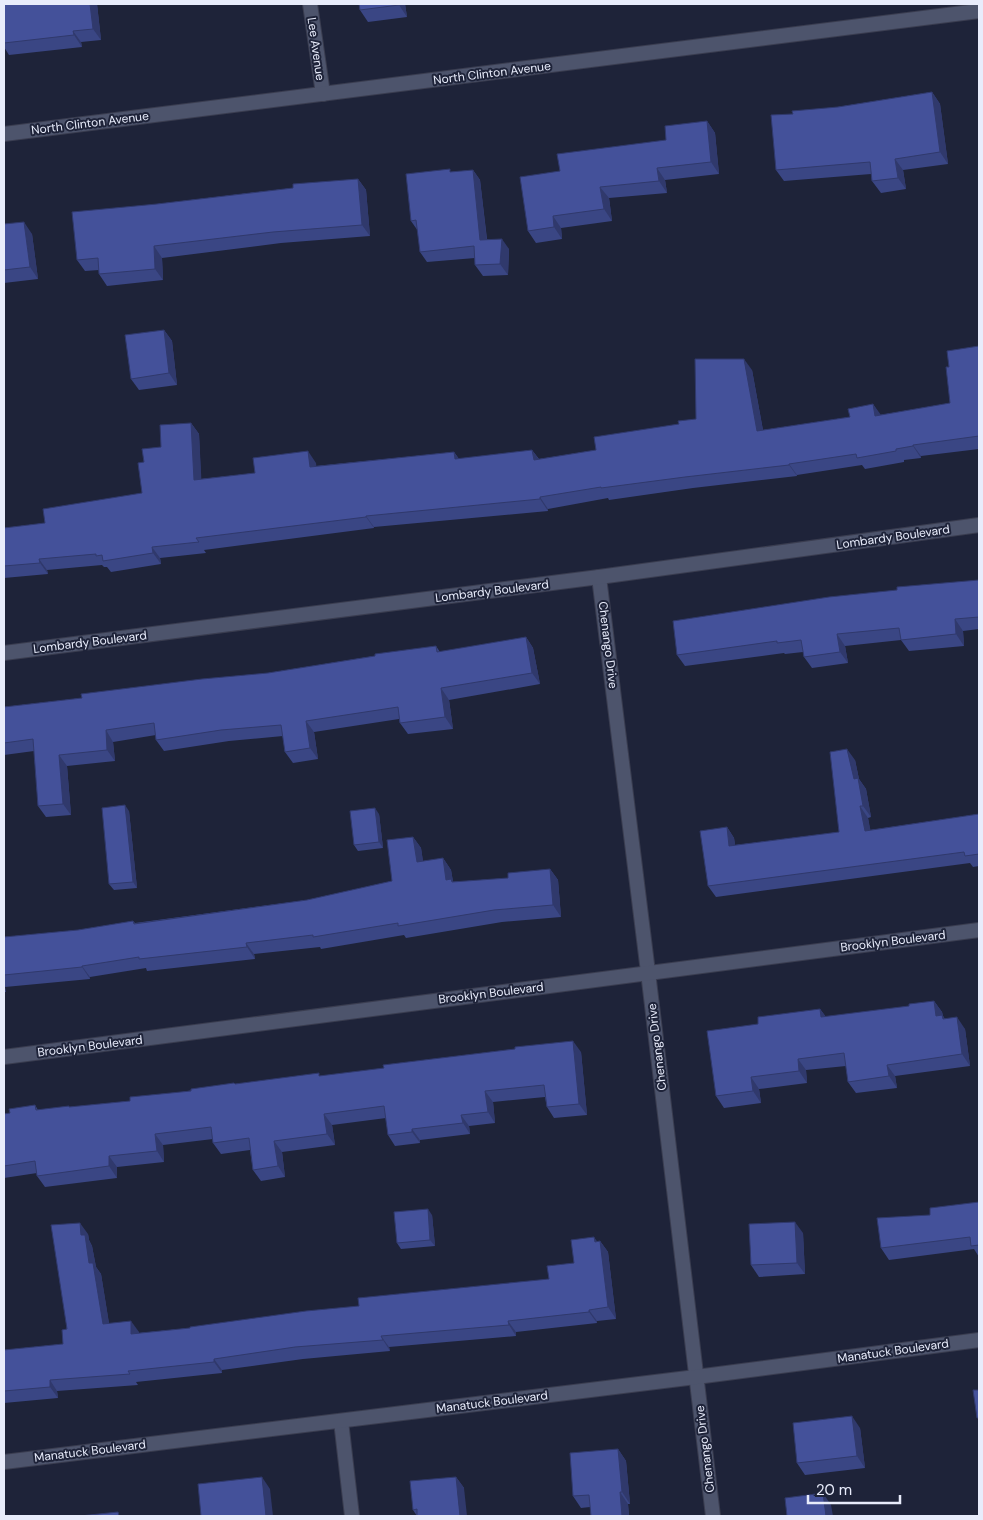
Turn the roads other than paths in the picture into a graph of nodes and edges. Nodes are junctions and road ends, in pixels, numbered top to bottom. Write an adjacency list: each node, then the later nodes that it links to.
1 (310, 4): 3 (street, Lee Avenue)
2 (979, 11): 3 (street, North Clinton Avenue)
3 (323, 94): 4 (street, North Clinton Avenue)
4 (4, 134)
5 (979, 525): 6 (street, Lombardy Boulevard)
6 (599, 577): 7 (street, Lombardy Boulevard); 9 (street, Chenango Drive)
7 (4, 653)
8 (979, 930): 9 (street, Brooklyn Boulevard)
9 (648, 972): 10 (street, Brooklyn Boulevard); 12 (street, Chenango Drive)
10 (4, 1057)
11 (979, 1340): 12 (street, Manatuck Boulevard)
12 (696, 1377): 13 (street, Manatuck Boulevard); 16 (street, Chenango Drive)
13 (340, 1421): 14 (street, Manatuck Boulevard); 15 (street)
14 (4, 1462)
15 (352, 1516)
16 (713, 1516)

